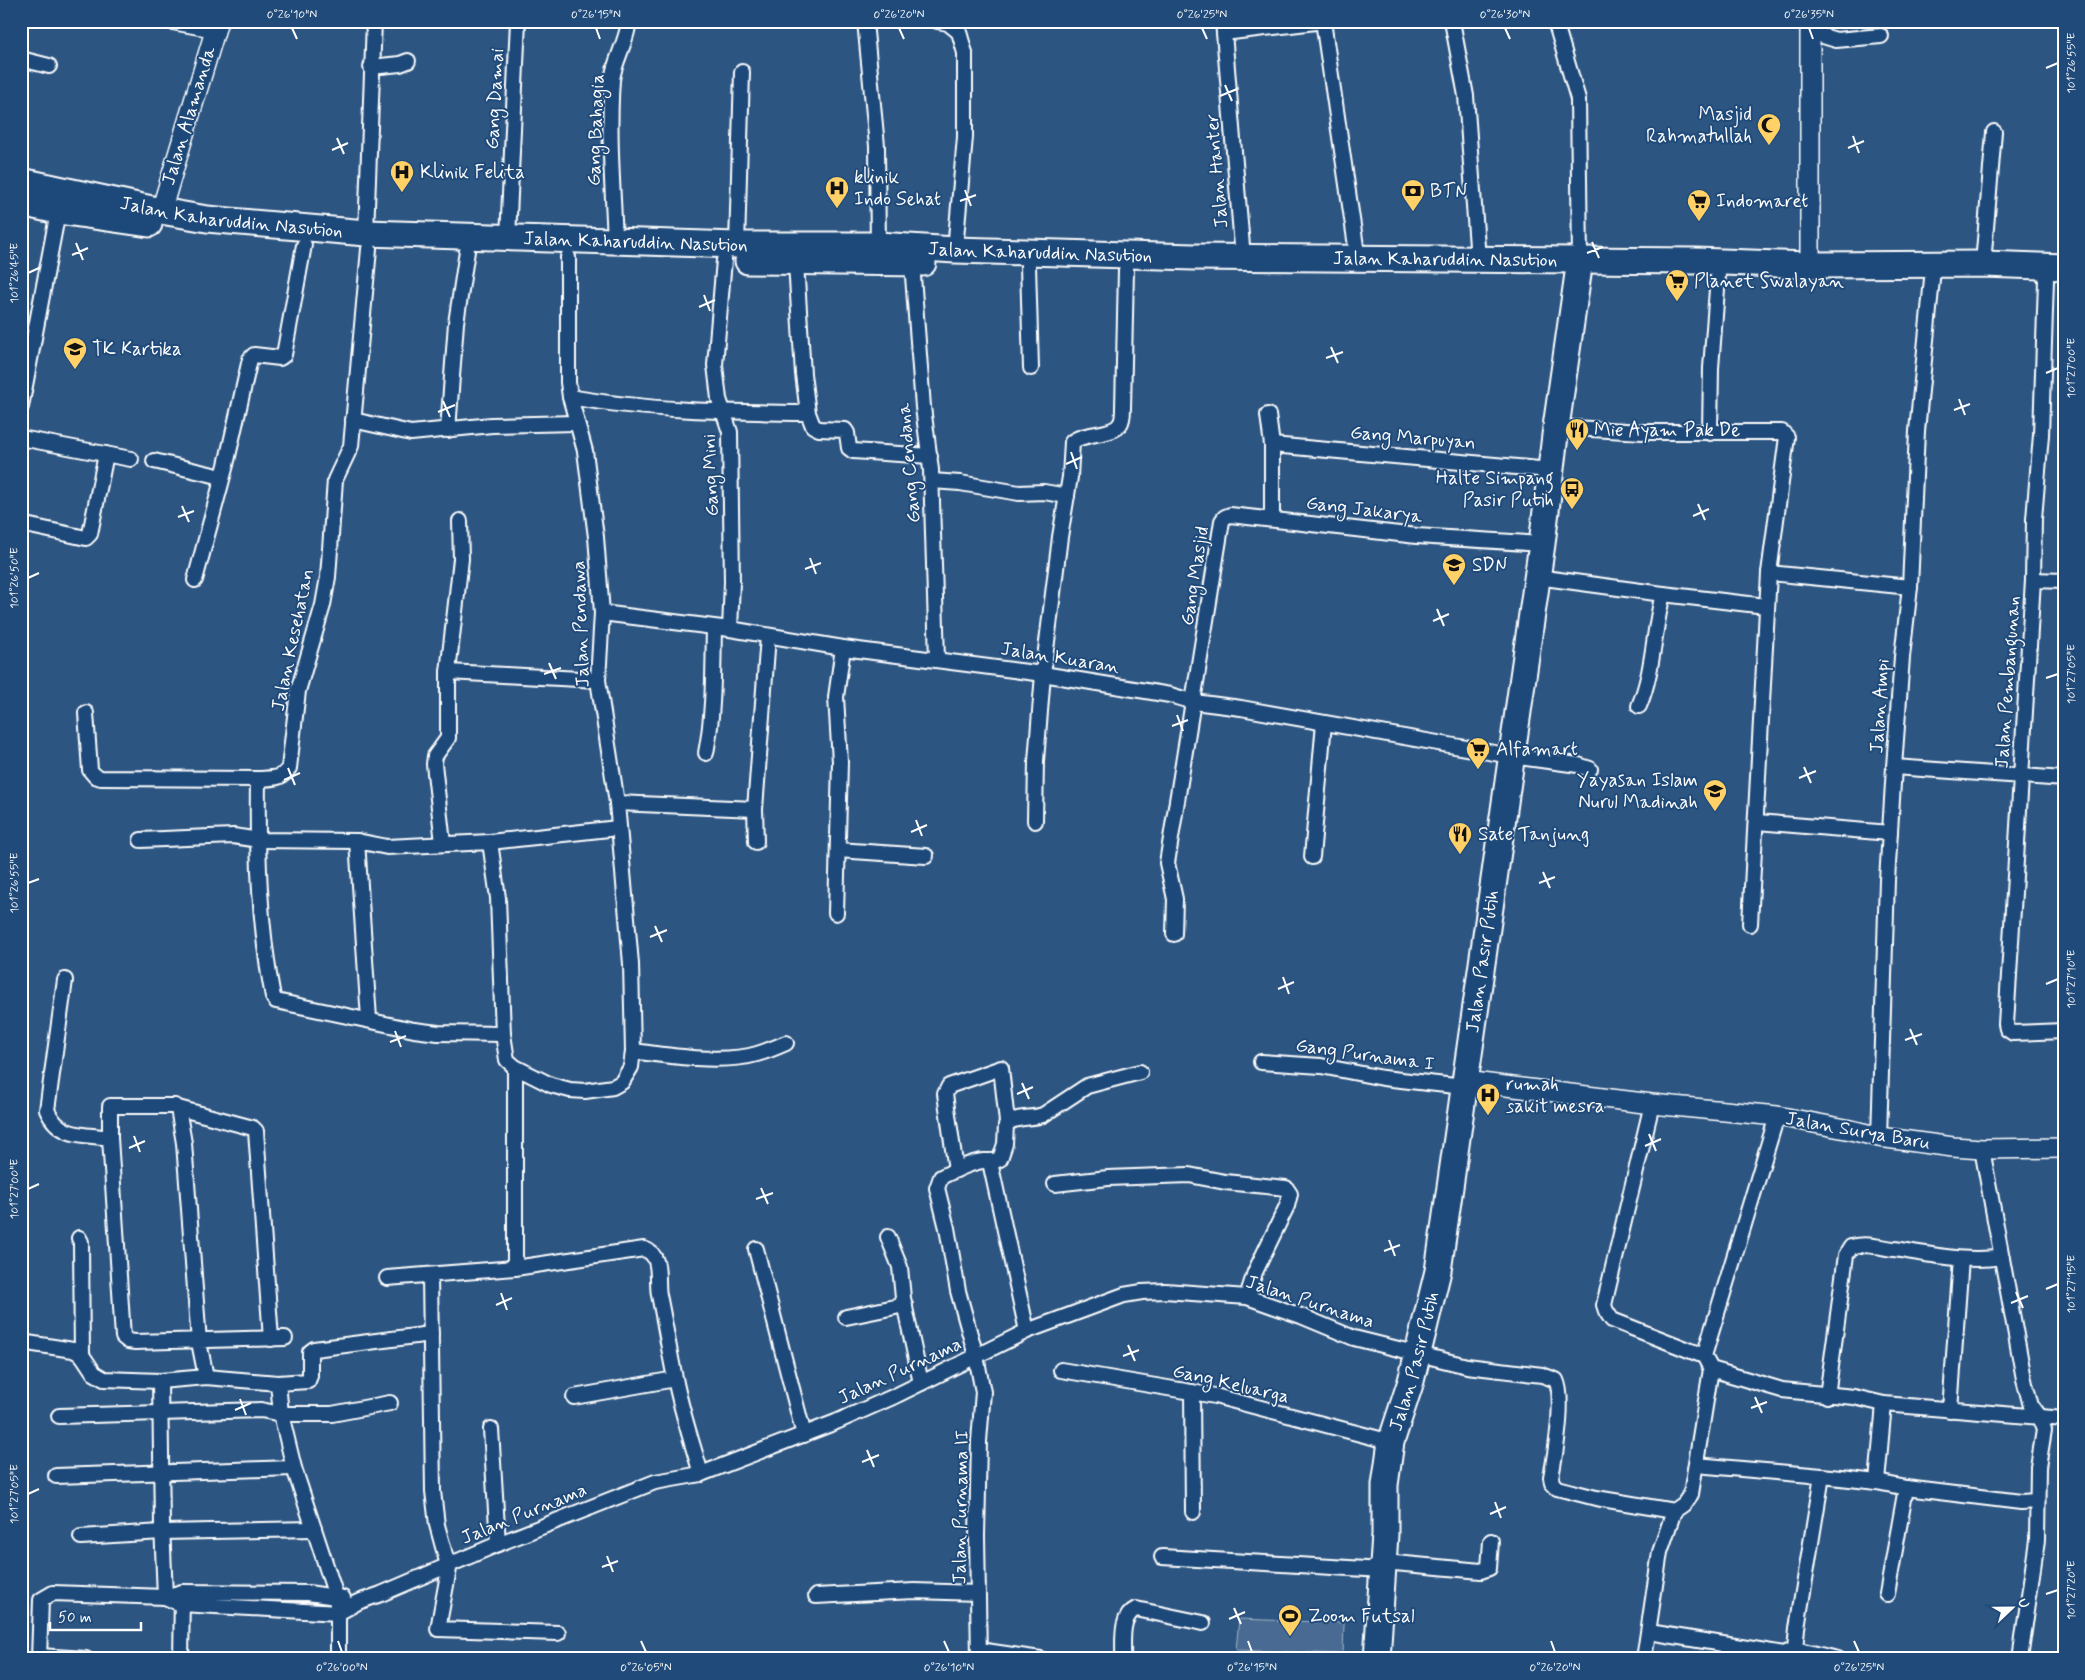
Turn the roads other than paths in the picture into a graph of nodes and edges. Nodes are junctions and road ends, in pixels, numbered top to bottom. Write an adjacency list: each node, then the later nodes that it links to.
1 (168, 21): 10 (street)
2 (374, 21): 17 (street, Jalan Kesehatan)
3 (518, 21): 24 (street, Gang Damai)
4 (629, 21): 26 (street, Gang Bahagia)
5 (865, 21): 31 (street)
6 (937, 21): 28 (street)
7 (1324, 21): 11 (street); 34 (street)
8 (1452, 21): 35 (street)
9 (1555, 21): 41 (street)
10 (216, 26): 23 (street, Jalan Alamanda)
11 (1224, 27): 33 (street, Jalan Hanter)
12 (1810, 27): 13 (street); 39 (street)
13 (1881, 36)
14 (21, 58): 16 (street)
15 (408, 61): 17 (street)
16 (49, 66)
17 (371, 67): 25 (street, Jalan Kesehatan)
18 (742, 72): 30 (street, Gang Mini)
19 (1994, 132): 38 (street)
20 (21, 182): 21 (highway, Jalan Kaharuddin Nasution)
21 (60, 200): 22 (highway, Jalan Kaharuddin Nasution); 23 (highway, Jalan Kaharuddin Nasution); 27 (highway, Jalan Kaharuddin Nasution); 48 (street)
22 (21, 203)
23 (161, 212): 25 (highway, Jalan Kaharuddin Nasution)
24 (508, 238): 25 (highway, Jalan Kaharuddin Nasution); 26 (highway, Jalan Kaharuddin Nasution)
25 (367, 241): 27 (highway, Jalan Kaharuddin Nasution); 29 (highway, Jalan Kaharuddin Nasution); 52 (street, Jalan Kesehatan)
26 (615, 242): 30 (highway, Jalan Kaharuddin Nasution)
27 (304, 244): 64 (street)
28 (955, 250): 31 (highway, Jalan Kaharuddin Nasution); 33 (highway, Jalan Kaharuddin Nasution)
29 (466, 252): 32 (highway, Jalan Kaharuddin Nasution); 55 (street)
30 (730, 253): 31 (highway, Jalan Kaharuddin Nasution); 32 (highway, Jalan Kaharuddin Nasution); 36 (highway, Jalan Kaharuddin Nasution); 49 (street, Gang Mini)
31 (877, 254): 36 (highway, Jalan Kaharuddin Nasution); 37 (highway, Jalan Kaharuddin Nasution)
32 (568, 257): 47 (street, Jalan Pendawa)
33 (1243, 258): 34 (highway, Jalan Kaharuddin Nasution)
34 (1358, 260): 35 (highway, Jalan Kaharuddin Nasution)
35 (1478, 260): 41 (highway, Jalan Kaharuddin Nasution)
36 (796, 263): 50 (street)
37 (912, 263): 40 (highway, Jalan Kaharuddin Nasution); 60 (street, Gang Cendana)
38 (1982, 264): 39 (highway, Jalan Kaharuddin Nasution); 44 (highway, Jalan Kaharuddin Nasution)
39 (1810, 265): 41 (highway, Jalan Kaharuddin Nasution)
40 (1028, 266): 42 (highway, Jalan Kaharuddin Nasution); 46 (street)
41 (1579, 268): 42 (highway, Jalan Kaharuddin Nasution); 43 (highway, Jalan Kaharuddin Nasution); 54 (highway, Jalan Pasir Putih)
42 (1126, 270): 66 (street)
43 (1718, 276): 45 (highway, Jalan Kaharuddin Nasution); 56 (street)
44 (2058, 276): 45 (highway, Jalan Kaharuddin Nasution); 74 (street, Jalan Pembangunan)
45 (1932, 279): 76 (street, Jalan Ampi)
46 (1031, 368)
47 (570, 397): 49 (street); 53 (street, Jalan Pendawa)
48 (21, 407)
49 (722, 412): 50 (street); 81 (street, Gang Mini)
50 (808, 413): 60 (street)
51 (1268, 415): 58 (street)
52 (353, 420): 55 (street); 97 (street, Jalan Kesehatan)
53 (576, 423): 55 (street); 79 (street, Jalan Pendawa)
54 (1556, 426): 56 (street); 63 (highway, Jalan Pasir Putih)
55 (448, 430)
56 (1710, 433): 71 (street)
57 (21, 438): 59 (street)
58 (1272, 445): 63 (street, Gang Marpuyan); 67 (street)
59 (106, 454): 61 (street); 69 (street)
60 (930, 456): 65 (street, Gang Cendana)
61 (131, 459)
62 (154, 461): 64 (street)
63 (1550, 470): 70 (highway, Jalan Pasir Putih)
64 (222, 477): 73 (street)
65 (932, 481): 66 (street); 84 (street, Gang Cendana)
66 (1067, 496): 86 (street)
67 (1272, 518): 70 (street, Gang Jakarya); 88 (street, Gang Masjid)
68 (460, 521): 85 (street)
69 (21, 524)
70 (1542, 544): 72 (highway, Jalan Pasir Putih)
71 (1769, 573): 76 (street); 78 (street)
72 (1537, 576): 77 (street); 93 (highway, Jalan Pasir Putih)
73 (195, 580)
74 (2033, 580): 75 (street); 96 (street, Jalan Pembangunan)
75 (2064, 581)
76 (1910, 586): 94 (street, Jalan Ampi)
77 (1662, 594): 78 (street); 89 (street)
78 (1766, 606): 102 (street)
79 (602, 613): 80 (street, Jalan Kuaran); 87 (street, Jalan Pendawa)
80 (714, 628): 81 (street, Jalan Kuaran); 92 (street)
81 (730, 629): 82 (street, Jalan Kuaran)
82 (768, 636): 83 (street, Jalan Kuaran); 100 (street)
83 (842, 648): 84 (street, Jalan Kuaran); 111 (street)
84 (937, 659): 86 (street, Jalan Kuaran)
85 (448, 672): 87 (street); 110 (street)
86 (1043, 674): 88 (street, Jalan Kuaran); 101 (street)
87 (598, 680): 99 (street, Jalan Pendawa)
88 (1194, 702): 91 (street, Jalan Kuaran); 116 (street, Gang Masjid)
89 (1639, 706)
90 (86, 713): 97 (street, Jalan Kesehatan)
91 (1324, 723): 93 (street, Jalan Kuaran); 113 (street)
92 (706, 753)
93 (1510, 756): 95 (street, Jalan Kuaran); 126 (highway, Jalan Pasir Putih)
94 (1894, 767): 96 (street); 104 (street, Jalan Ampi)
95 (1590, 769)
96 (2021, 775): 98 (street); 119 (street, Jalan Pembangunan)
97 (258, 779): 106 (street)
98 (2064, 779)
99 (617, 803): 100 (street); 103 (street, Jalan Pendawa)
100 (755, 809): 109 (street)
101 (1035, 821)
102 (1757, 822): 104 (street); 115 (street)
103 (618, 828): 108 (street); 122 (street, Jalan Pendawa)
104 (1890, 833): 131 (street, Jalan Ampi)
105 (141, 840): 106 (street)
106 (259, 840): 107 (street); 118 (street)
107 (357, 841): 110 (street); 118 (street)
108 (490, 842): 110 (street); 120 (street)
109 (756, 842)
110 (443, 844)
111 (838, 850): 112 (street); 114 (street)
112 (926, 856)
113 (1312, 857)
114 (836, 913)
115 (1750, 924)
116 (1174, 934)
117 (65, 980): 132 (street)
118 (369, 1019): 120 (street)
119 (2064, 1031)
120 (503, 1034): 124 (street)
121 (786, 1043): 122 (street)
122 (633, 1051): 124 (street, Jalan Pendawa)
123 (1261, 1062): 126 (street, Gang Purnama I)
124 (515, 1067): 143 (street)
125 (1140, 1072): 130 (street)
126 (1464, 1084): 127 (street, Jalan Surya Baru); 153 (highway, Jalan Pasir Putih)
127 (1652, 1104): 129 (street, Jalan Surya Baru); 156 (street)
128 (178, 1108): 132 (street); 152 (street); 152 (street)
129 (1777, 1116): 131 (street, Jalan Surya Baru); 156 (street)
130 (1007, 1122): 135 (street); 136 (street)
131 (1879, 1137): 134 (street, Jalan Surya Baru)
132 (110, 1138): 152 (street)
133 (2064, 1148): 134 (street, Jalan Surya Baru)
134 (1982, 1149): 141 (street)
135 (990, 1162): 136 (street); 149 (street)
136 (956, 1170): 155 (street, Jalan Purnama II)
137 (1055, 1184): 146 (street)
138 (79, 1238): 154 (street)
139 (888, 1238): 147 (street)
140 (756, 1250): 176 (street)
141 (2002, 1257): 142 (street); 173 (street)
142 (1961, 1259): 165 (street); 169 (street)
143 (515, 1268): 144 (street); 160 (street)
144 (430, 1275): 145 (street); 150 (street)
145 (387, 1278)
146 (1247, 1297): 149 (street, Jalan Purnama); 153 (street, Jalan Purnama)
147 (905, 1305): 148 (street); 163 (street)
148 (846, 1317)
149 (1027, 1331): 155 (street, Jalan Purnama)
150 (431, 1334): 162 (street); 195 (street)
151 (21, 1342): 154 (street)
152 (199, 1342): 159 (street)
153 (1418, 1354): 177 (highway, Jalan Pasir Putih); 187 (street, Jalan Purnama)
154 (82, 1355): 161 (street)
155 (976, 1356): 163 (street, Jalan Purnama); 197 (street, Jalan Purnama II)
156 (1704, 1356): 157 (street)
157 (1711, 1369): 165 (street); 178 (street)
158 (1061, 1370): 164 (street, Gang Keluarga)
159 (206, 1377): 161 (street); 162 (street)
160 (675, 1379): 166 (street); 181 (street)
161 (160, 1381): 170 (street)
162 (278, 1383): 171 (street)
163 (921, 1383): 176 (street, Jalan Purnama)
164 (1192, 1392): 177 (street, Gang Keluarga); 188 (street)
165 (1827, 1396): 168 (street)
166 (574, 1397)
167 (390, 1403): 171 (street)
168 (1884, 1404): 169 (street); 184 (street)
169 (1950, 1410): 173 (street)
170 (161, 1413): 171 (street); 172 (street); 180 (street)
171 (281, 1414): 179 (street)
172 (59, 1416)
173 (2039, 1417): 174 (street); 186 (street)
174 (2064, 1420)
175 (491, 1429): 193 (street)
176 (804, 1435): 181 (street, Jalan Purnama)
177 (1391, 1442): 196 (highway, Jalan Pasir Putih)
178 (1696, 1465): 183 (street); 187 (street)
179 (294, 1468): 180 (street); 189 (street)
180 (161, 1472): 182 (street); 190 (street)
181 (701, 1474): 193 (street, Jalan Purnama)
182 (56, 1476)
183 (1822, 1476): 184 (street); 208 (street)
184 (1877, 1482): 185 (street)
185 (1906, 1488): 186 (street); 198 (street)
186 (2037, 1501): 219 (street)
187 (1674, 1511): 206 (street)
188 (1193, 1512)
189 (314, 1530): 190 (street); 199 (street)
190 (162, 1532): 191 (street); 201 (street)
191 (81, 1537)
192 (1491, 1541): 196 (street)
193 (498, 1544): 195 (street, Jalan Purnama)
194 (1162, 1557): 196 (street)
195 (448, 1565): 203 (street, Jalan Purnama); 207 (street)
196 (1383, 1566): 216 (highway, Jalan Pasir Putih)
197 (978, 1593): 200 (street); 209 (street, Jalan Purnama II)
198 (1887, 1594)
199 (336, 1596): 202 (street); 203 (street); 204 (street)
200 (816, 1596)
201 (165, 1597): 202 (street); 210 (street)
202 (182, 1598): 204 (street); 212 (street)
203 (358, 1602): 204 (street, Jalan Purnama)
204 (338, 1613): 213 (street)
205 (1203, 1623): 215 (street)
206 (1649, 1632): 208 (street); 217 (street)
207 (558, 1633)
208 (1795, 1650): 218 (street)
209 (979, 1654): 214 (street)
210 (39, 1658): 211 (street)
211 (86, 1659)
212 (181, 1659)
213 (338, 1659)
214 (1041, 1659)
215 (1123, 1659)
216 (1377, 1659)
217 (1644, 1659)
218 (1838, 1659)
219 (2020, 1659)

